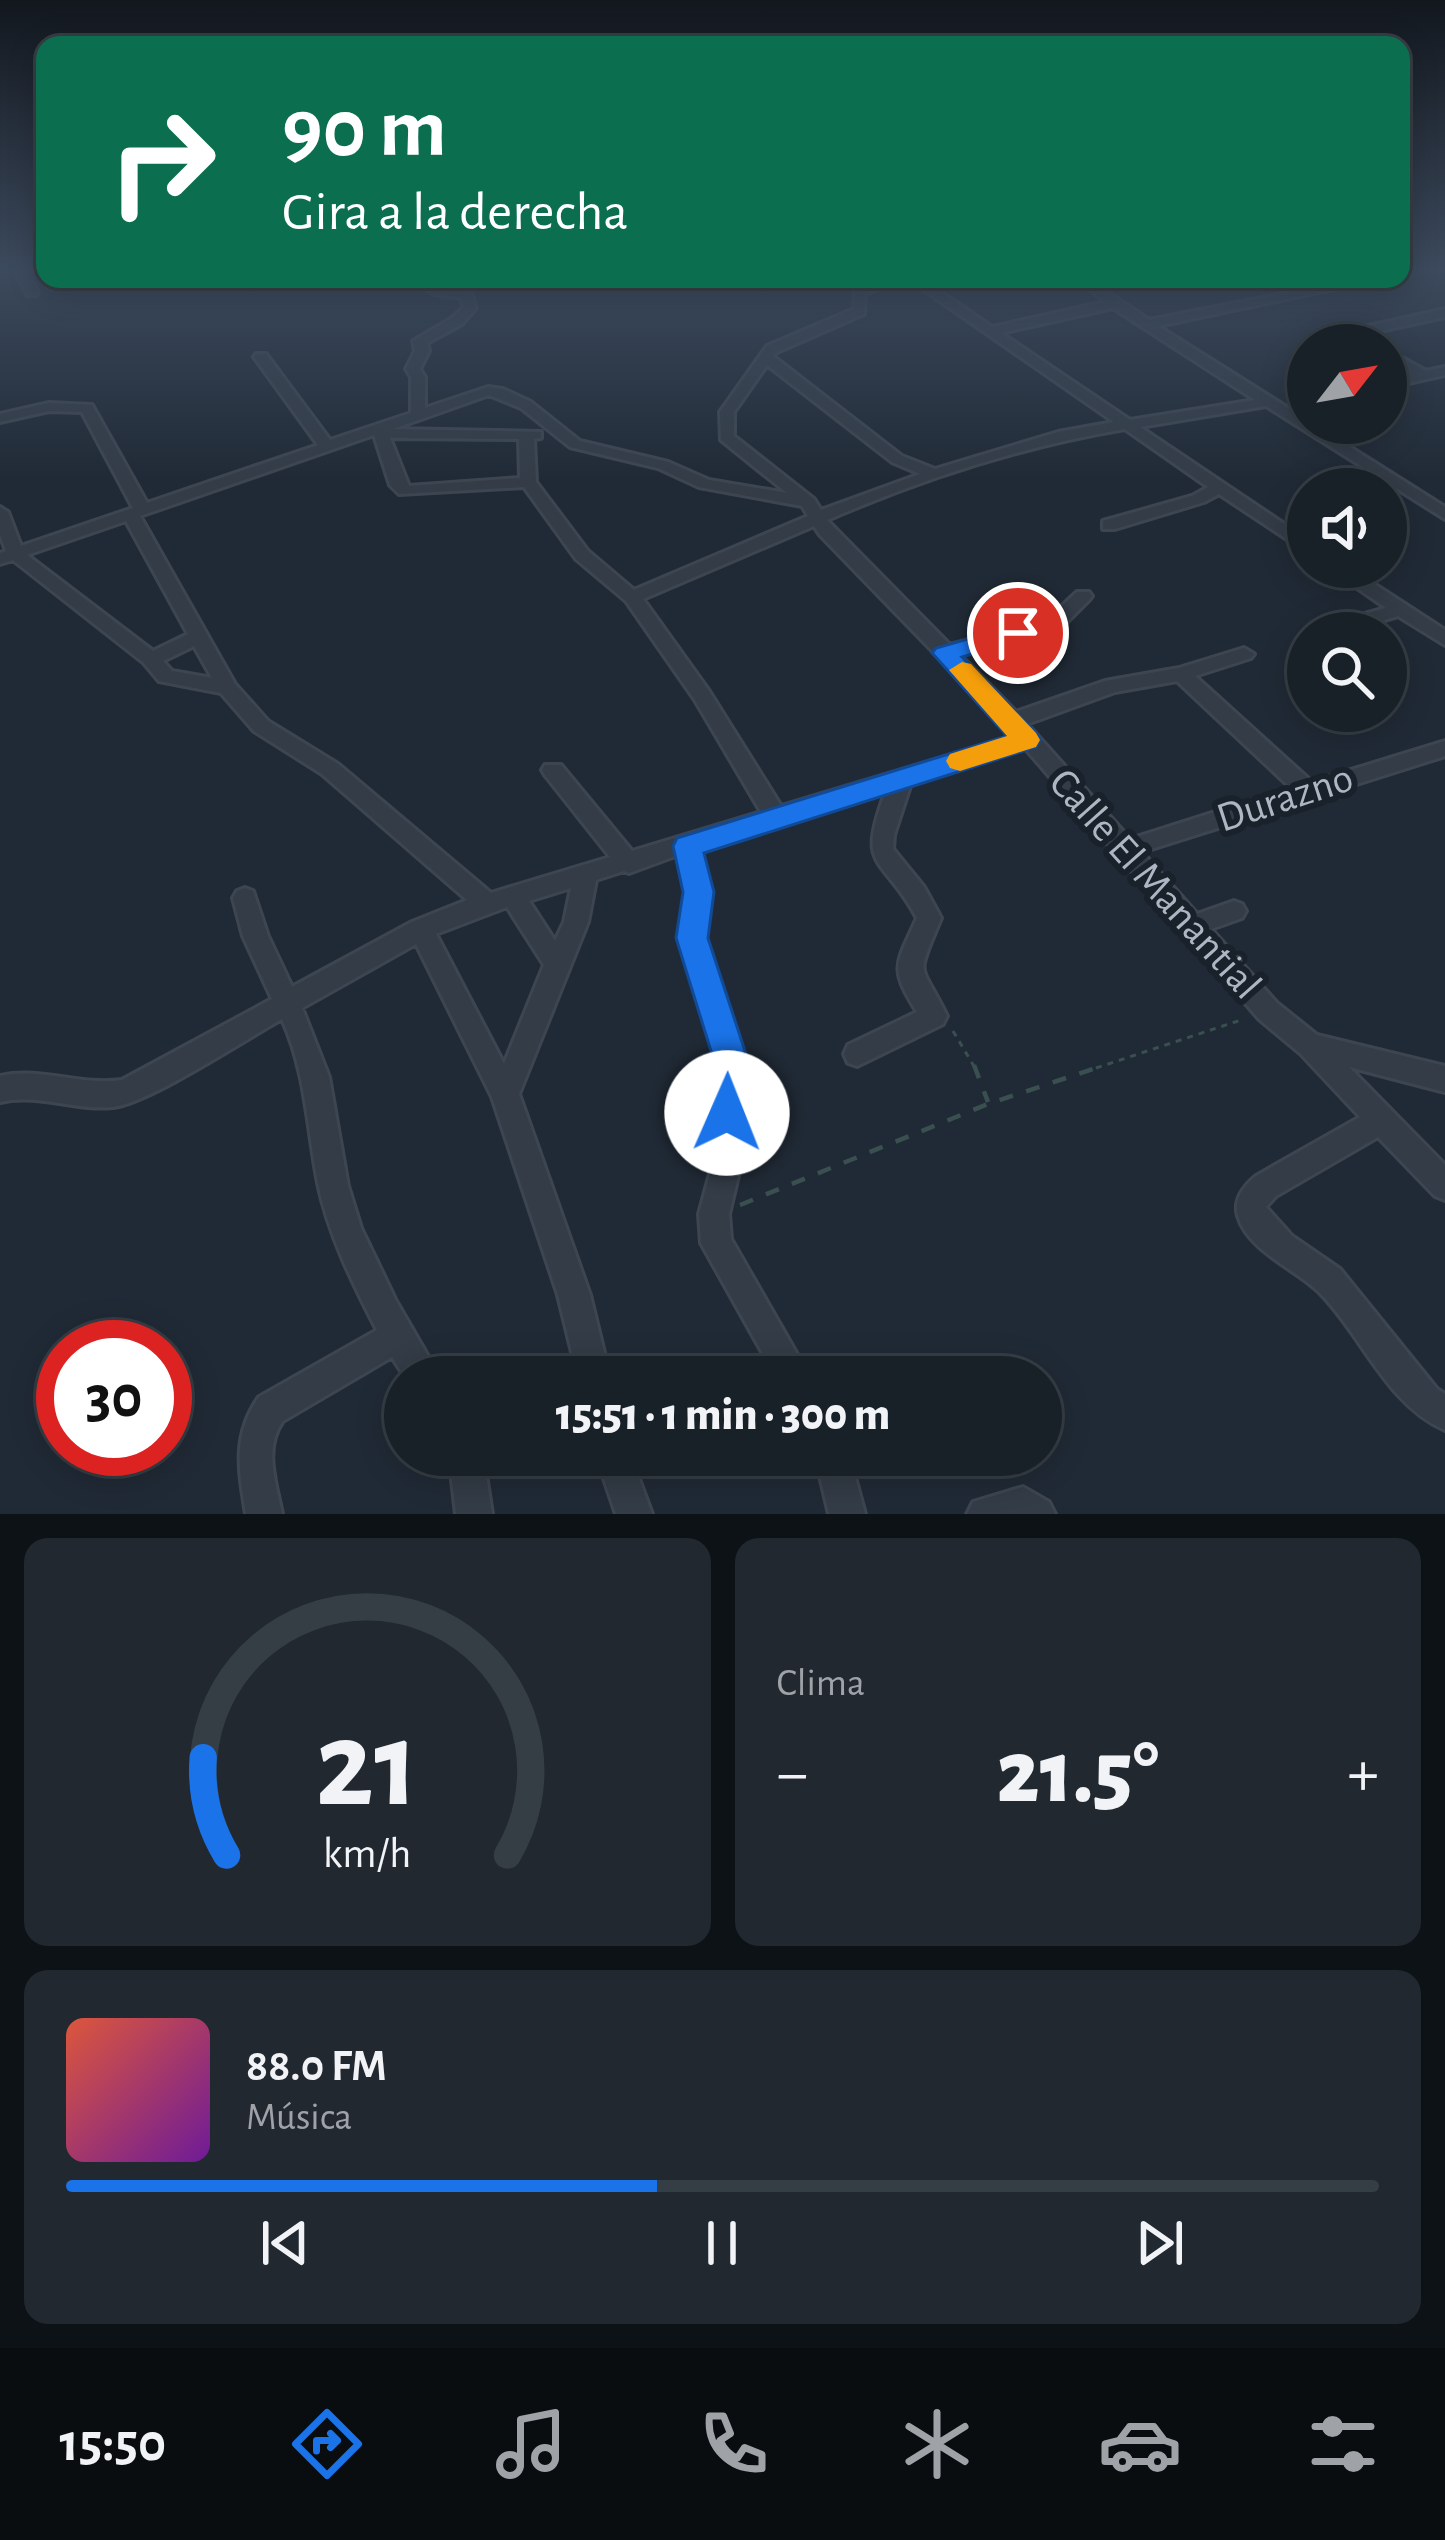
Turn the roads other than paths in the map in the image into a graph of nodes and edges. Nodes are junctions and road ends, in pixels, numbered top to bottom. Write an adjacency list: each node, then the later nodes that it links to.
1 (423, 339): 12 (street)
2 (794, 339): 6 (street)
3 (1001, 339): 14 (street)
4 (1171, 339): 11 (street)
5 (261, 357): 18 (street)
6 (767, 358): 19 (street); 23 (street, Calle El Manantial)
7 (1407, 362): 8 (street)
8 (1437, 376): 9 (street)
9 (1407, 381)
10 (1287, 402): 11 (street)
11 (1272, 404): 14 (street); 24 (street)
12 (418, 415): 15 (street); 16 (street)
13 (0, 418): 22 (street)
14 (1130, 426): 19 (street); 21 (street)
15 (380, 430): 17 (street); 18 (street); 20 (street)
16 (560, 434): 17 (street); 23 (street)
17 (526, 436): 20 (street)
18 (326, 444): 22 (street)
19 (935, 475): 23 (street)
20 (528, 482): 31 (street)
21 (1218, 488): 26 (street); 27 (street)
22 (136, 511): 28 (street); 34 (street)
23 (815, 511): 31 (street); 36 (street, Calle El Manantial)
24 (1445, 514)
25 (2, 523): 28 (street)
26 (1109, 525)
27 (1287, 534)
28 (8, 556): 38 (street)
29 (1367, 588): 32 (street)
30 (1083, 596): 36 (street)
31 (632, 597): 46 (street)
32 (1400, 610): 33 (street); 35 (street)
33 (1393, 612)
34 (197, 637): 38 (street); 40 (street)
35 (1445, 639)
36 (945, 653): 41 (street, Calle El Manantial)
37 (1244, 654): 39 (street)
38 (151, 659): 40 (street)
39 (1181, 674): 41 (street); 45 (street)
40 (227, 688): 52 (street)
41 (1020, 731): 44 (street); 48 (street, Calle El Manantial)
42 (1445, 748): 45 (street, Durazno)
43 (553, 770): 49 (street)
44 (901, 780): 46 (street); 59 (street)
45 (1307, 790): 48 (street, Durazno)
46 (777, 819): 47 (street)
47 (688, 846): 49 (street); 68 (street)
48 (1125, 849): 54 (street, Calle El Manantial)
49 (629, 864): 50 (street)
50 (585, 877): 52 (street); 56 (street)
51 (244, 898): 57 (street)
52 (502, 902): 55 (street); 56 (street)
53 (1234, 911): 54 (street)
54 (1192, 926): 58 (street, Calle El Manantial)
55 (421, 928): 57 (street); 62 (street)
56 (557, 964): 62 (street)
57 (286, 1002): 61 (street); 65 (street)
58 (1310, 1046): 60 (street); 63 (street, Calle El Manantial)
59 (857, 1054)
60 (1445, 1079)
61 (0, 1089)
62 (505, 1094): 67 (street)
63 (1381, 1120): 64 (street, Calle El Manantial); 69 (street)
64 (1445, 1186)
65 (397, 1336): 66 (street); 73 (street)
66 (410, 1356)
67 (589, 1356)
68 (779, 1356)
69 (1445, 1413)
70 (469, 1476): 74 (street)
71 (620, 1476): 75 (street)
72 (837, 1476): 76 (street)
73 (264, 1514)
74 (474, 1514)
75 (634, 1514)
76 (847, 1514)
77 (985, 1514): 78 (street)
78 (1036, 1514)

